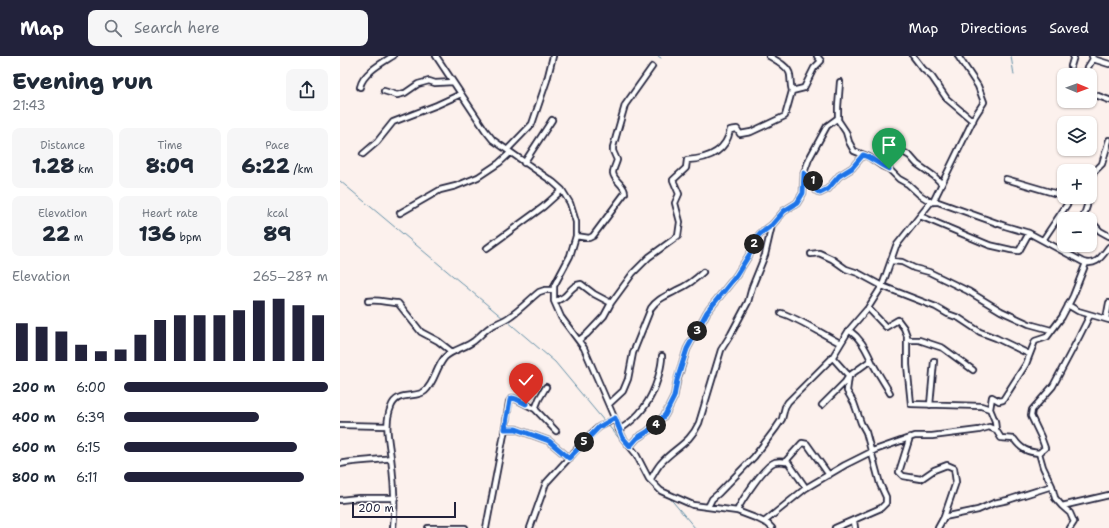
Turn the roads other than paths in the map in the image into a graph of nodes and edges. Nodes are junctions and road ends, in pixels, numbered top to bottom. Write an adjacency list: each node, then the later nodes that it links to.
1 (393, 56): 16 (street)
2 (436, 56): 14 (street)
3 (553, 56): 27 (street)
4 (769, 56): 18 (street)
5 (817, 56): 18 (street)
6 (913, 56): 24 (street)
7 (958, 56): 24 (street)
8 (1074, 56): 11 (street)
9 (1092, 57): 10 (street); 13 (street)
10 (1109, 64)
11 (1071, 66)
12 (652, 67): 44 (street)
13 (1088, 68)
14 (453, 82): 17 (street); 19 (street)
15 (840, 82): 22 (street)
16 (360, 87)
17 (384, 91)
18 (792, 91): 57 (street)
19 (461, 94): 27 (street); 28 (street)
20 (1097, 96): 21 (street)
21 (1109, 100)
22 (838, 118): 29 (street); 32 (street)
23 (552, 120): 30 (street)
24 (973, 121): 34 (street)
25 (881, 137): 34 (street)
26 (1109, 140): 31 (street)
27 (509, 152): 30 (street); 39 (street)
28 (363, 154)
29 (863, 155): 32 (street); 37 (street)
30 (524, 162): 35 (street)
31 (1097, 169)
32 (804, 173): 41 (street)
33 (1006, 179): 36 (street)
34 (942, 184): 37 (street)
35 (562, 190): 44 (street); 48 (street)
36 (1057, 194)
37 (932, 202): 40 (street); 43 (street)
38 (1064, 204): 46 (street)
39 (400, 214)
40 (920, 216): 43 (street); 50 (street)
41 (772, 225): 92 (street); 100 (street)
42 (1097, 228): 45 (street)
43 (1029, 233): 46 (street)
44 (576, 236): 54 (street)
45 (1109, 236)
46 (1043, 240): 51 (street)
47 (1109, 247): 51 (street)
48 (487, 248)
49 (811, 254): 53 (street)
50 (892, 260): 53 (street); 65 (street)
51 (1086, 263): 59 (street)
52 (703, 272): 79 (street)
53 (882, 286): 60 (street); 70 (street)
54 (554, 290): 56 (street); 69 (street)
55 (368, 301): 69 (street)
56 (554, 301): 57 (street); 66 (street)
57 (611, 303): 66 (street)
58 (1109, 303): 63 (street)
59 (1068, 305): 62 (street); 65 (street)
60 (868, 308): 64 (street); 67 (street)
61 (781, 313): 68 (street)
62 (1090, 315): 63 (street); 94 (street)
63 (1107, 319)
64 (849, 330): 68 (street); 73 (street)
65 (1051, 330): 70 (street)
66 (579, 340): 79 (street)
67 (907, 340): 75 (street); 81 (street)
68 (840, 343): 72 (street)
69 (452, 352): 86 (street)
70 (1029, 354): 83 (street)
71 (662, 356): 88 (street)
72 (832, 357): 76 (street); 107 (street)
73 (871, 360): 76 (street); 78 (street)
74 (934, 361): 81 (street)
75 (973, 370)
76 (849, 376): 80 (street); 93 (street)
77 (546, 387): 82 (street)
78 (890, 393)
79 (609, 404): 84 (street)
80 (822, 405)
81 (930, 405): 83 (street)
82 (535, 409): 87 (street); 90 (street)
83 (990, 409): 89 (street)
84 (615, 418): 88 (street); 96 (street)
85 (340, 425): 86 (street)
86 (387, 426): 95 (street)
87 (505, 429): 96 (street); 115 (street)
88 (619, 430): 92 (street)
89 (996, 430): 91 (street); 94 (street)
90 (556, 432)
91 (910, 437): 93 (street); 109 (street)
92 (630, 446): 100 (street)
93 (871, 452): 99 (street); 110 (street)
94 (1039, 453): 101 (street)
95 (391, 458): 98 (street); 104 (street)
96 (569, 458): 116 (street)
97 (785, 462): 99 (street); 102 (street); 108 (street)
98 (340, 464)
99 (829, 475): 102 (street)
100 (650, 480): 107 (street)
101 (1052, 486): 106 (street); 109 (street)
102 (806, 488): 111 (street)
103 (1109, 495): 106 (street)
104 (395, 498): 105 (street); 112 (street)
105 (340, 500)
106 (1062, 506): 121 (street)
107 (708, 507): 108 (street)
108 (737, 511): 111 (street)
109 (944, 517): 120 (street)
110 (854, 521): 118 (street); 119 (street)
111 (764, 522): 117 (street)
112 (392, 528)
113 (428, 528): 114 (street)
114 (465, 528)
115 (485, 528)
116 (530, 528)
117 (772, 528)
118 (836, 528)
119 (855, 528)
120 (938, 528)
121 (1070, 528)

